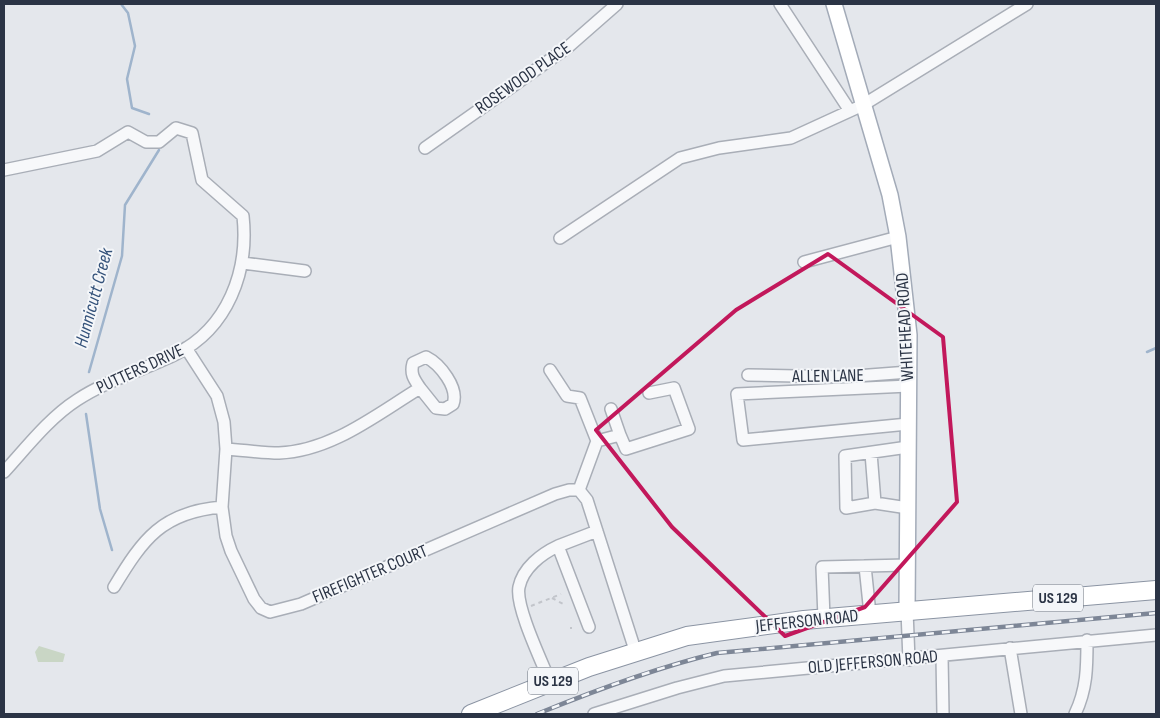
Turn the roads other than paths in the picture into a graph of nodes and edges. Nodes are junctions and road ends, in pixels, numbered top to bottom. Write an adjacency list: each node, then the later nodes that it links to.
1 (617, 4): 6 (street, ROSEWOOD PLACE)
2 (780, 4): 5 (street)
3 (834, 4): 5 (main road, WHITEHEAD ROAD)
4 (1026, 4): 5 (street)
5 (856, 108): 8 (main road, WHITEHEAD ROAD); 9 (street)
6 (425, 148)
7 (4, 170): 11 (street, PUTTERS DRIVE)
8 (898, 237): 10 (street); 16 (main road, WHITEHEAD ROAD)
9 (560, 238)
10 (804, 262)
11 (243, 263): 12 (street); 13 (street, PUTTERS DRIVE)
12 (305, 271)
13 (186, 348): 24 (street, FIREFIGHTER COURT); 26 (street, PUTTERS DRIVE)
14 (550, 370): 22 (street)
15 (748, 375): 16 (street, ALLEN LANE)
16 (908, 379): 20 (main road, WHITEHEAD ROAD); 20 (street)
17 (420, 388): 17 (street); 24 (street)
18 (649, 394): 21 (street)
19 (611, 409): 21 (street)
20 (908, 424): 23 (main road, WHITEHEAD ROAD)
21 (620, 435): 22 (street)
22 (597, 441): 27 (street)
23 (908, 447): 25 (street); 30 (main road, WHITEHEAD ROAD)
24 (226, 449): 29 (street, FIREFIGHTER COURT)
25 (871, 453): 28 (street); 28 (street)
26 (4, 472)
27 (579, 490): 29 (street, FIREFIGHTER COURT); 31 (street)
28 (875, 503): 30 (street)
29 (222, 507): 35 (street)
30 (908, 508): 33 (main road, WHITEHEAD ROAD)
31 (597, 531): 32 (street); 44 (street)
32 (558, 546): 40 (street); 47 (street)
33 (907, 565): 34 (street); 37 (main road, WHITEHEAD ROAD)
34 (865, 566): 38 (street); 39 (street)
35 (114, 587)
36 (1156, 590): 37 (highway, JEFFERSON ROAD / US 129)
37 (907, 611): 38 (highway, JEFFERSON ROAD / US 129); 46 (street, WHITEHEAD ROAD)
38 (870, 614): 39 (highway, JEFFERSON ROAD / US 129)
39 (824, 618): 44 (highway, JEFFERSON ROAD / US 129)
40 (589, 627)
41 (1156, 634): 42 (street, OLD JEFFERSON ROAD)
42 (1087, 640): 43 (street, OLD JEFFERSON ROAD); 53 (street)
43 (1010, 648): 45 (street, OLD JEFFERSON ROAD); 52 (street)
44 (635, 650): 47 (highway, JEFFERSON ROAD / US 129)
45 (942, 656): 46 (street, OLD JEFFERSON ROAD); 51 (street)
46 (909, 660): 48 (street, OLD JEFFERSON ROAD)
47 (550, 682): 49 (highway, JEFFERSON ROAD / US 129)
48 (617, 711): 50 (street, OLD JEFFERSON ROAD)
49 (471, 714)
50 (594, 714)
51 (943, 714)
52 (1022, 714)
53 (1075, 714)

